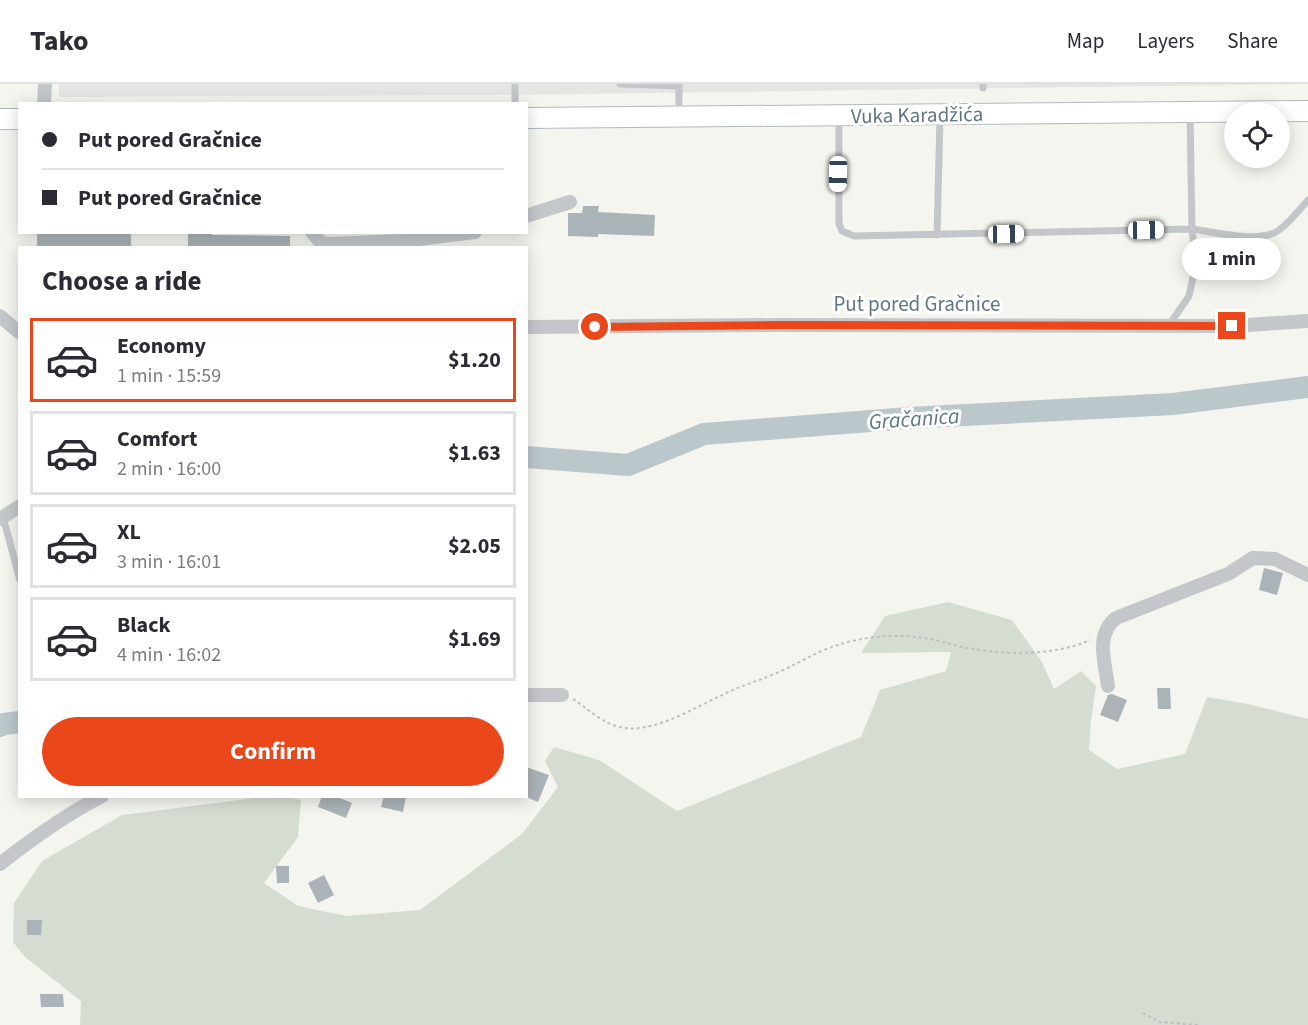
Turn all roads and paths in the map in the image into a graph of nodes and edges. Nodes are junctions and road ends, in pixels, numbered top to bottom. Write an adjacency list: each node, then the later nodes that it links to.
1 (45, 84): 5 (street)
2 (515, 84): 6 (lane)
3 (620, 84): 4 (lane)
4 (679, 85): 11 (lane)
5 (44, 102)
6 (514, 102)
7 (1308, 111): 8 (street, Vuka Karadžića)
8 (1190, 112): 9 (street, Vuka Karadžića); 18 (lane)
9 (940, 115): 10 (street, Vuka Karadžića); 21 (lane)
10 (839, 116): 11 (street, Vuka Karadžića); 21 (lane)
11 (679, 117): 12 (street, Vuka Karadžića)
12 (528, 118)
13 (0, 119): 14 (street)
14 (18, 119)
15 (1308, 200): 18 (lane)
16 (570, 202): 17 (street)
17 (528, 215)
18 (1192, 229): 21 (lane); 24 (lane)
19 (314, 234): 20 (street)
20 (459, 234)
21 (937, 235)
22 (0, 316): 26 (street)
23 (1308, 321): 24 (street, Put pored Gračnice)
24 (1168, 326): 25 (street, Put pored Gračnice)
25 (528, 327)
26 (18, 331)
27 (18, 507): 28 (street)
28 (1, 518): 29 (lane)
29 (18, 573)
30 (1308, 575): 31 (street)
31 (1103, 634): 32 (street); 34 (path)
32 (1108, 686)
33 (528, 695): 34 (street)
34 (562, 695)
35 (98, 798): 36 (street)
36 (0, 864)
37 (1143, 1013): 38 (path)
38 (1199, 1025)

